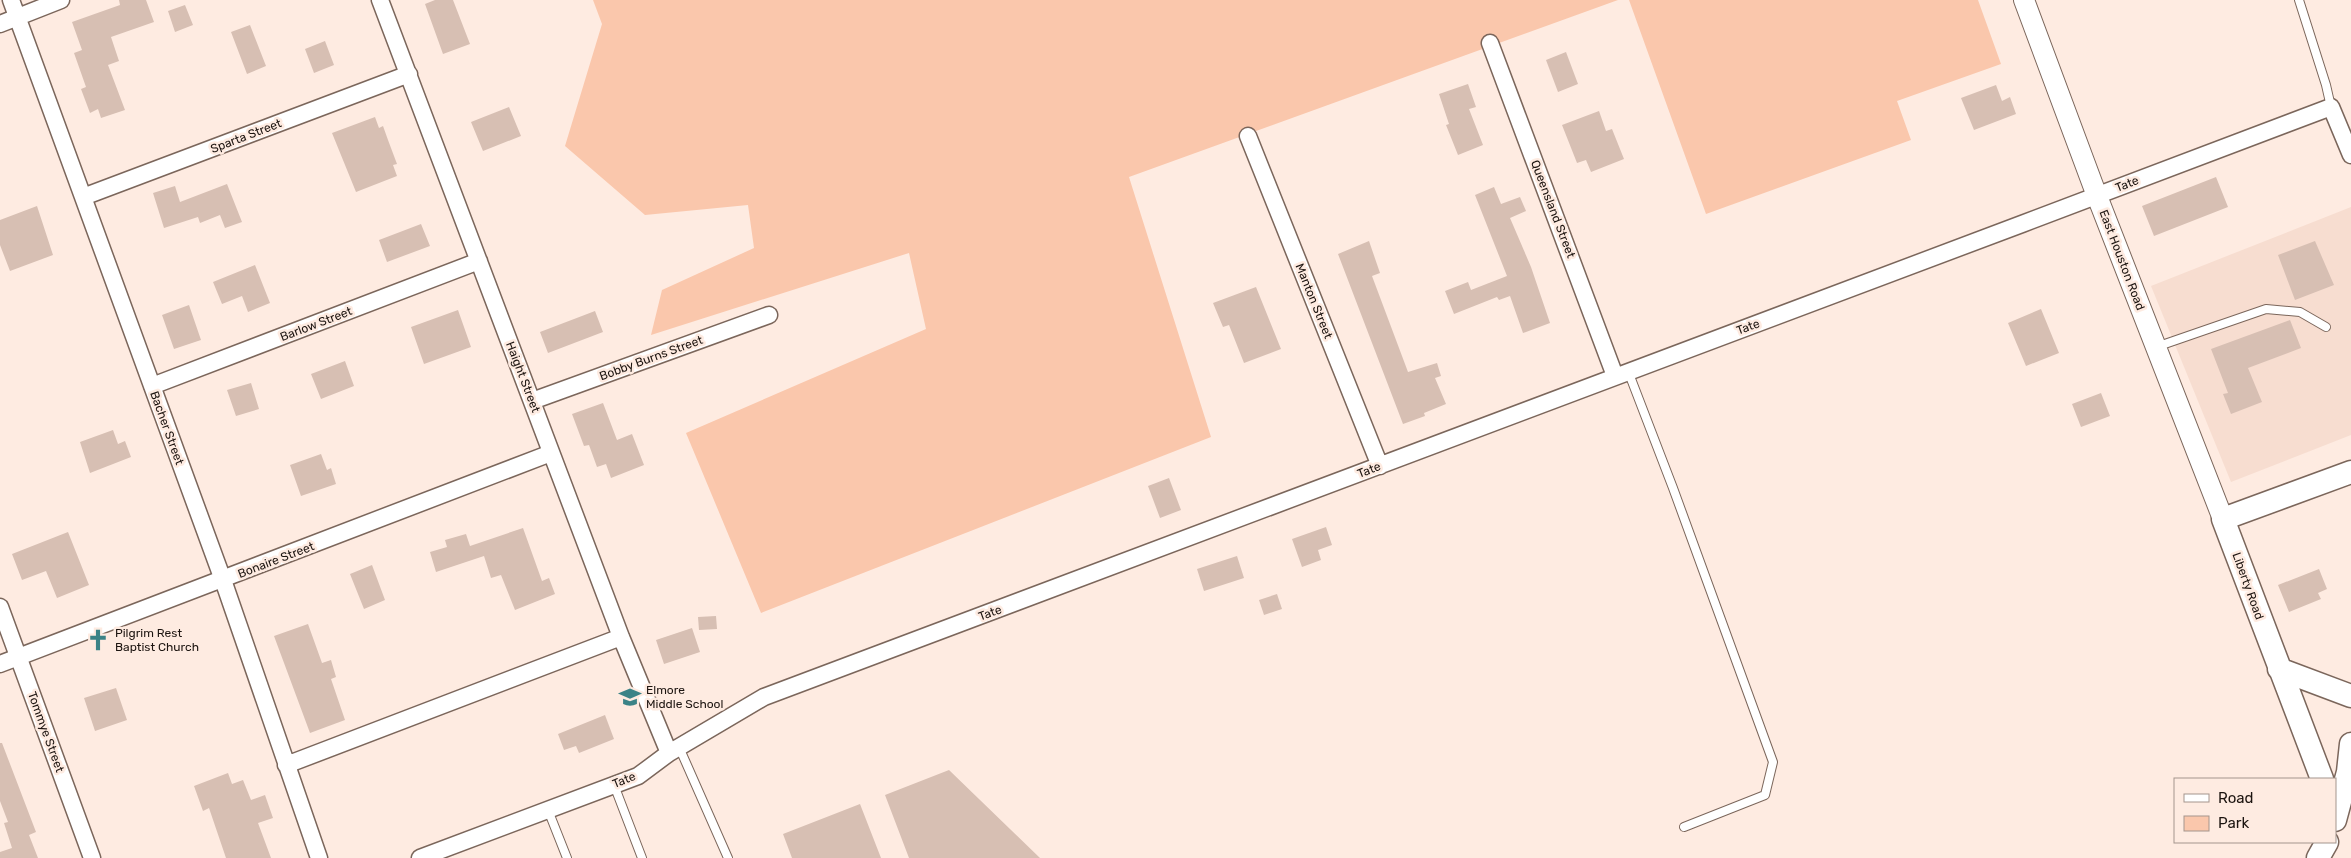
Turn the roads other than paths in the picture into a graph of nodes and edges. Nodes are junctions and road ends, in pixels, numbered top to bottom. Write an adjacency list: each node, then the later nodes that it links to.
1 (11, 0): 6 (street, Bacher Street)
2 (61, 0): 6 (street)
3 (380, 0): 9 (street, Haight Street)
4 (2024, 0): 13 (street, East Houston Road)
5 (2299, 0): 10 (lane)
6 (17, 17): 7 (street); 14 (street, Bacher Street)
7 (0, 24)
8 (1490, 43): 19 (street, Queensland Street)
9 (409, 74): 14 (street, Sparta Street); 15 (street, Haight Street)
10 (2331, 107): 12 (street); 13 (street, Tate)
11 (1248, 136): 23 (street, Manton Street)
12 (2351, 155)
13 (2097, 196): 18 (street, East Houston Road); 19 (street, Tate)
14 (83, 197): 20 (street, Bacher Street)
15 (479, 261): 20 (street, Barlow Street); 21 (street, Haight Street)
16 (769, 315): 21 (street, Bobby Burns Street)
17 (2326, 327): 18 (lane)
18 (2156, 347): 25 (street, East Houston Road)
19 (1622, 374): 23 (street, Tate); 40 (lane)
20 (152, 386): 26 (street, Bacher Street)
21 (532, 401): 22 (street, Haight Street)
22 (551, 453): 26 (street, Bonaire Street); 28 (street, Haight Street)
23 (1380, 466): 34 (street, Tate)
24 (2351, 472): 25 (main road)
25 (2223, 520): 31 (main road, Liberty Road)
26 (223, 580): 29 (street, Bonaire Street); 35 (street, Bacher Street)
27 (0, 607): 29 (street, Tommye Street)
28 (621, 637): 34 (street, Haight Street); 35 (street)
29 (18, 657): 30 (street, Bonaire Street); 42 (street, Tommye Street)
30 (0, 664)
31 (2279, 670): 32 (main road); 36 (main road, Liberty Road)
32 (2351, 696)
33 (2351, 744): 39 (main road)
34 (674, 750): 37 (street, Tate); 47 (lane)
35 (286, 765): 43 (street, Bacher Street)
36 (2322, 778)
37 (614, 785): 38 (street, Tate); 46 (lane)
38 (548, 810): 44 (street, Tate); 45 (lane)
39 (2336, 816)
40 (1684, 827)
41 (2326, 843): 48 (main road)
42 (92, 858)
43 (319, 858)
44 (420, 858)
45 (567, 858)
46 (642, 858)
47 (728, 858)
48 (2318, 858)

